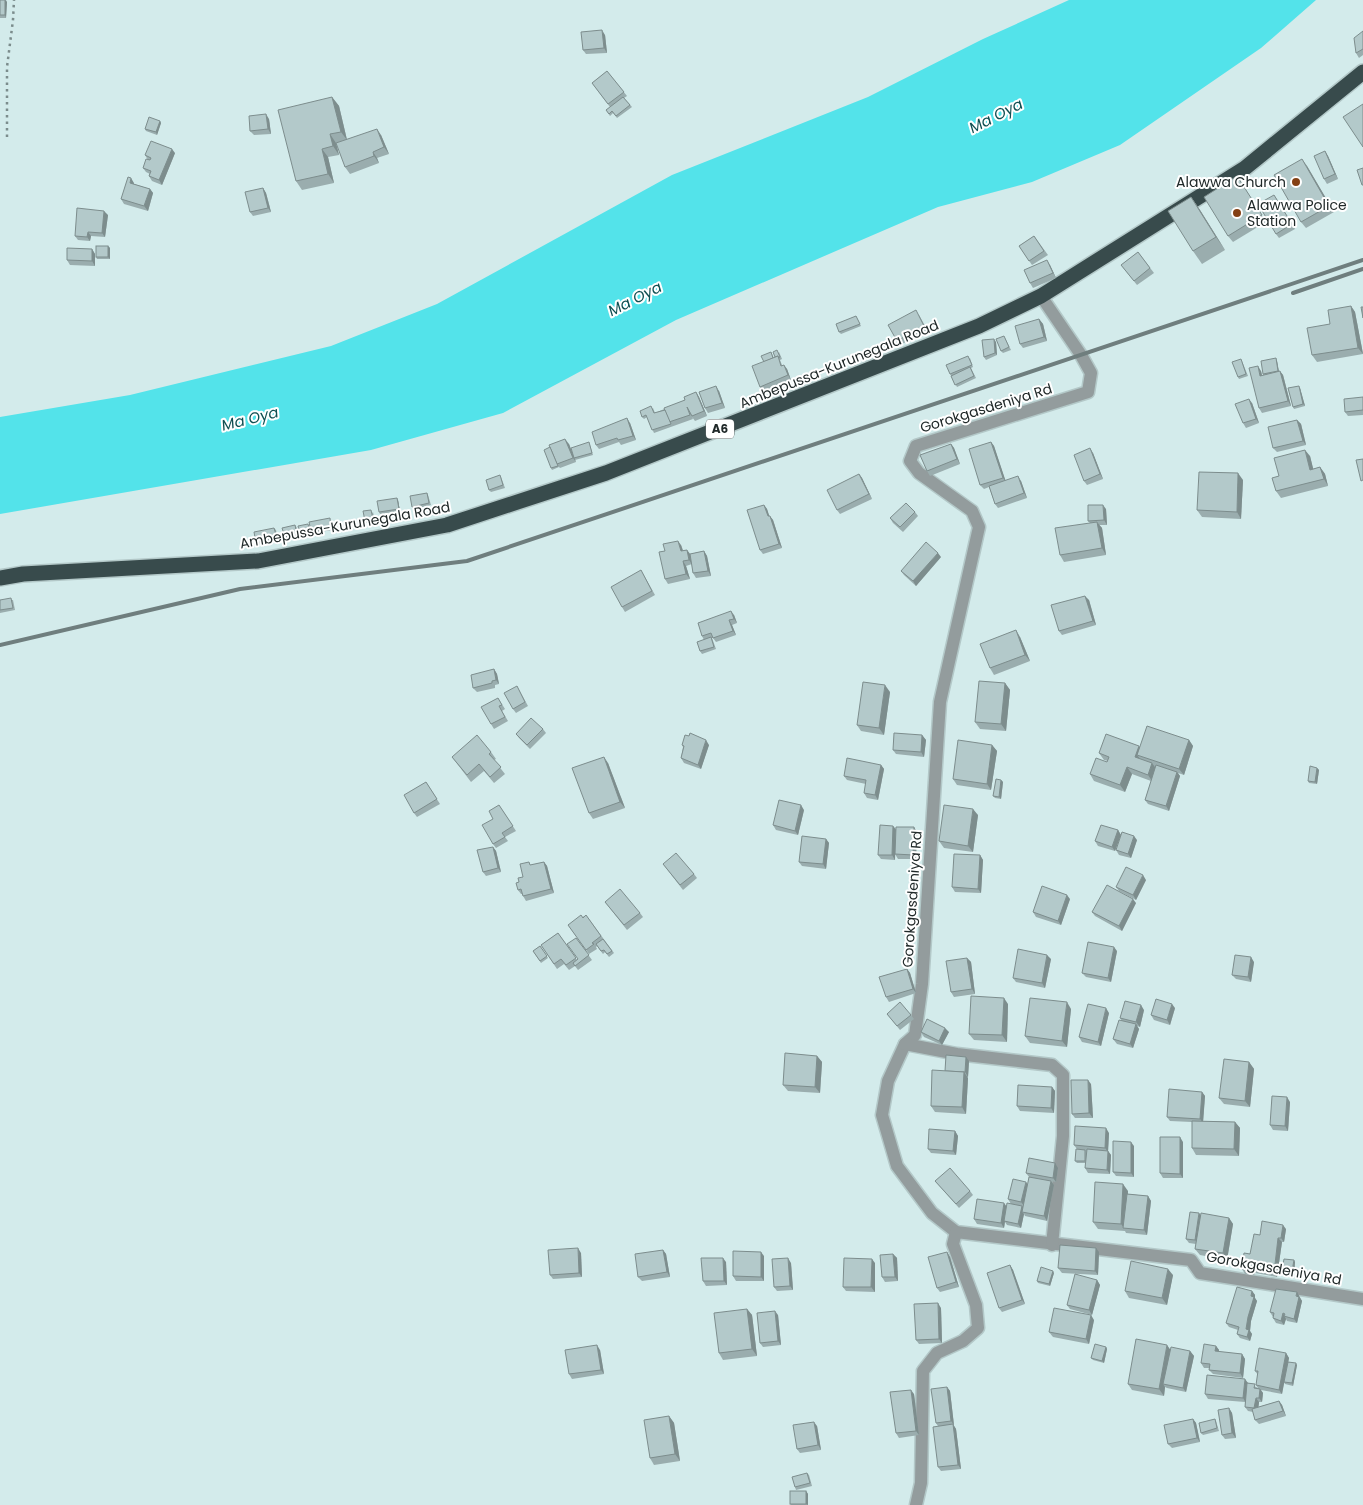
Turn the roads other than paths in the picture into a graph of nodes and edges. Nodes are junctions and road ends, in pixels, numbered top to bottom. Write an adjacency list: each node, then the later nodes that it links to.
1 (1363, 72): 2 (highway, Ambepussa-Kurunegala Road / A6)
2 (1042, 296): 3 (highway, Ambepussa-Kurunegala Road / A6); 4 (street, Gorokgasdeniya Rd)
3 (0, 578)
4 (905, 1044): 5 (street, Gorokgasdeniya Rd); 6 (street)
5 (956, 1232): 6 (street, Gorokgasdeniya Rd); 8 (street)
6 (1052, 1245): 7 (street, Gorokgasdeniya Rd)
7 (1363, 1298)
8 (916, 1505)

